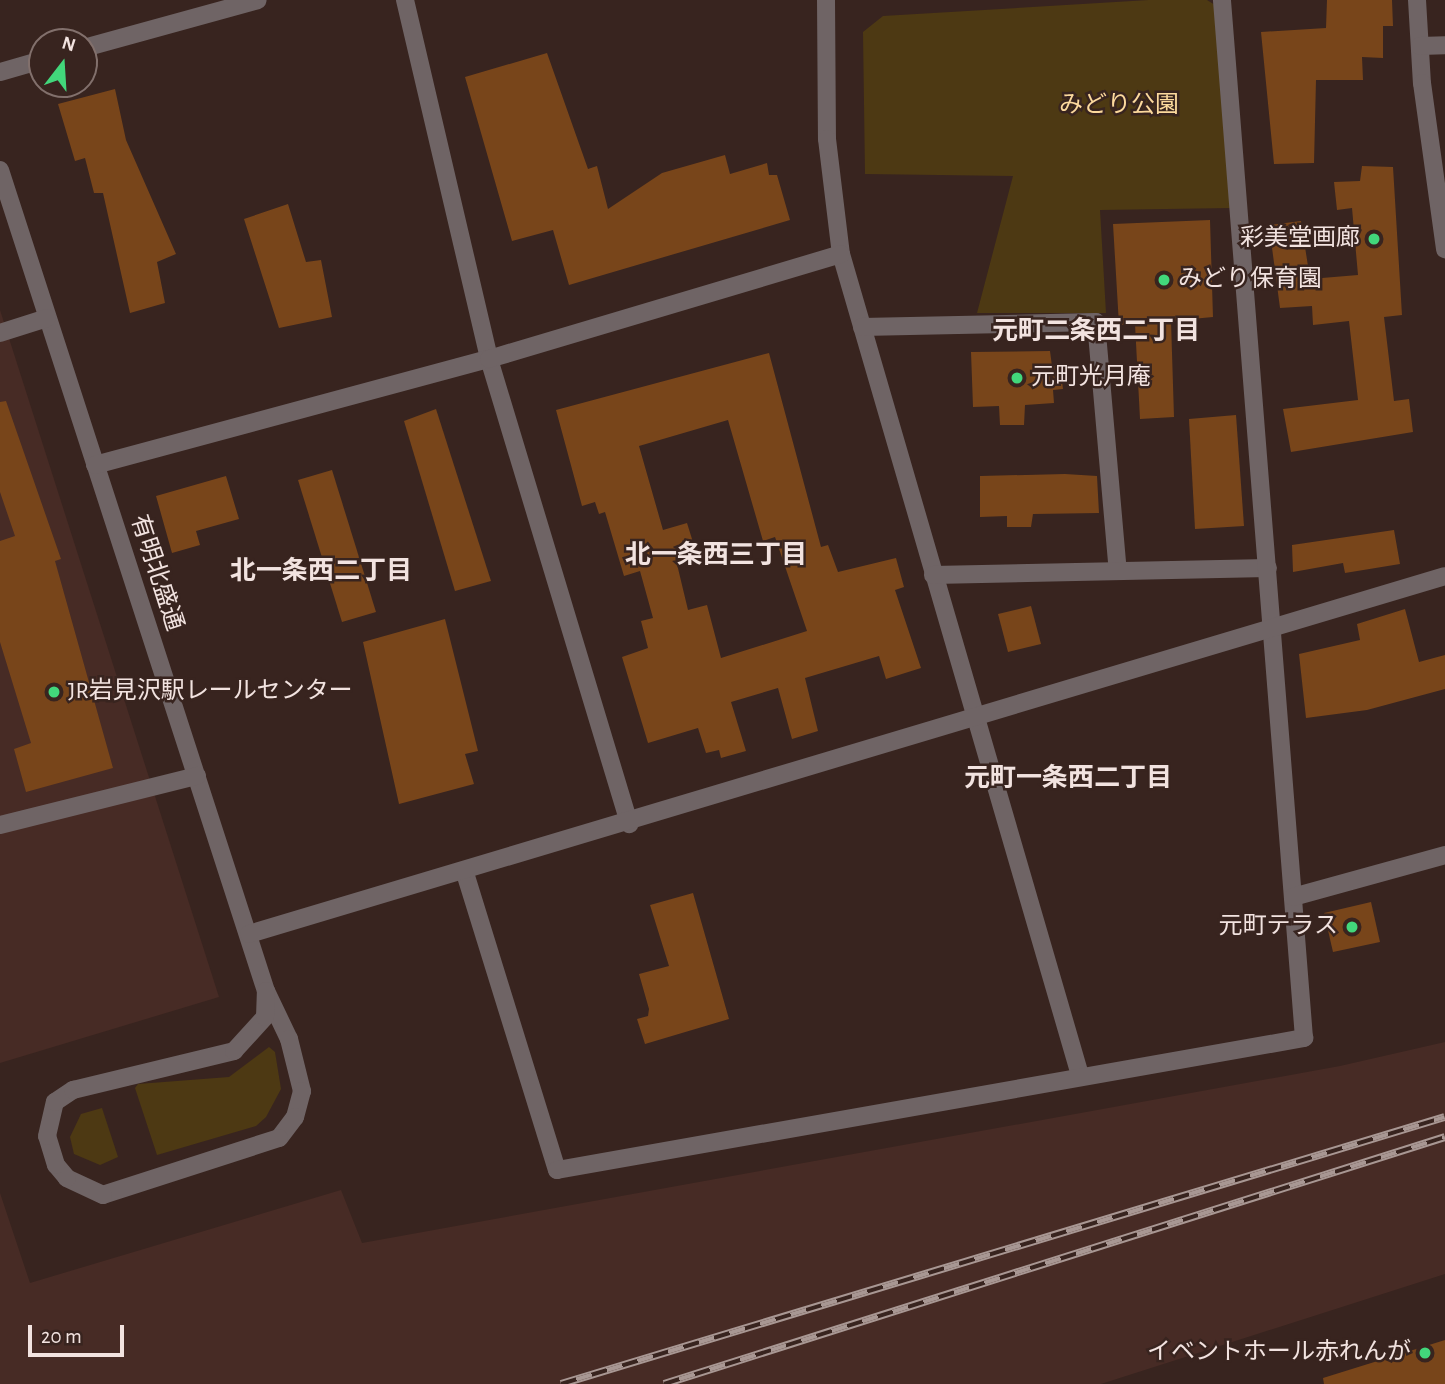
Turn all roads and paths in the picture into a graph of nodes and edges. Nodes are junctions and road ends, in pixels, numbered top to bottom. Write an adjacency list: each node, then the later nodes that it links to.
1 (258, 0): 6 (street)
2 (405, 0): 17 (street)
3 (826, 0): 13 (street)
4 (1222, 0): 19 (street)
5 (1417, 0): 8 (street)
6 (98, 44)
7 (1445, 45): 8 (street)
8 (1420, 46): 12 (street)
9 (28, 64): 10 (street)
10 (0, 72)
11 (0, 170): 14 (street, 有明北盛通)
12 (1445, 249)
13 (841, 254): 15 (street); 17 (street)
14 (47, 318): 16 (street); 18 (street, 有明北盛通)
15 (862, 327): 20 (street); 21 (street)
16 (0, 333)
17 (489, 359): 18 (street); 26 (street)
18 (95, 465): 25 (street, 有明北盛通)
19 (1268, 568): 20 (street); 23 (street)
20 (1118, 571): 21 (street)
21 (933, 575): 24 (street)
22 (1445, 576): 23 (street)
23 (1275, 629): 24 (street); 30 (street)
24 (974, 718): 26 (street); 33 (street)
25 (197, 776): 27 (street); 31 (street, 有明北盛通)
26 (629, 824): 29 (street)
27 (0, 825)
28 (1445, 855): 30 (street)
29 (466, 873): 31 (street); 33 (street)
30 (1293, 897): 33 (street)
31 (249, 934): 32 (street, 有明北盛通)
32 (266, 991): 32 (street, 有明北盛通)
33 (1080, 1075)

